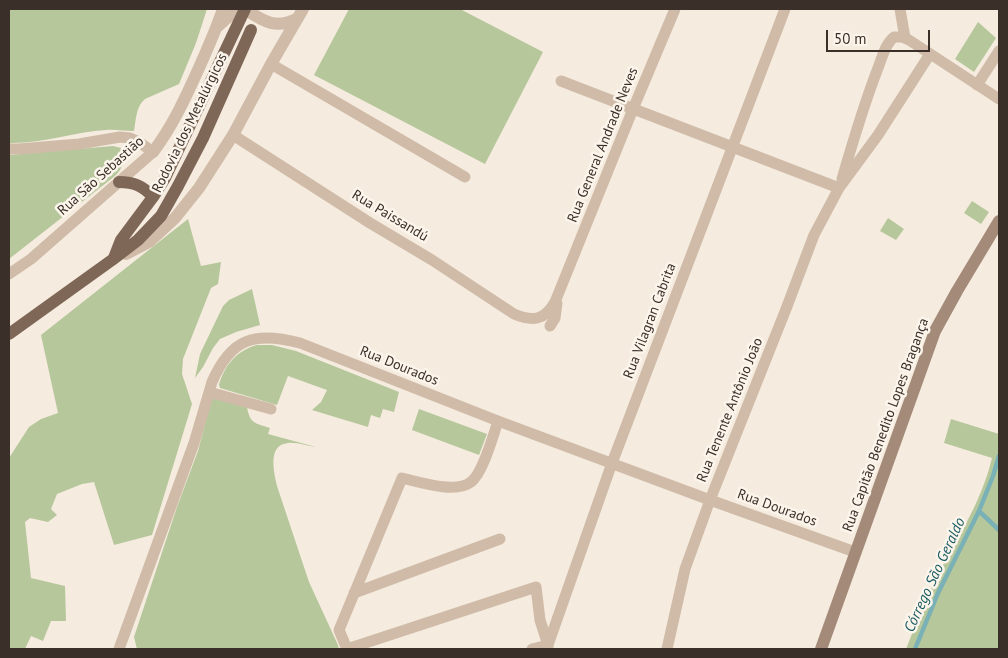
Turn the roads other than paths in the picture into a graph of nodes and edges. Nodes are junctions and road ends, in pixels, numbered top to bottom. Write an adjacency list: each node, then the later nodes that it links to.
1 (222, 9): 8 (street, Rua São Sebastião)
2 (237, 9): 8 (street, Rua São Sebastião)
3 (245, 9): 7 (street); 27 (main road)
4 (675, 9): 17 (street, Rua General Andrade Neves)
5 (785, 9): 21 (street, Rua Vilagran Cabrita)
6 (900, 9): 10 (street)
7 (300, 13): 13 (street)
8 (217, 27): 23 (street, Rua São Sebastião)
9 (251, 30): 29 (main road, Rodovia dos Metalúrgicos)
10 (899, 37): 12 (street); 18 (street, Rua Tenente Antônio João)
11 (999, 51): 15 (street)
12 (930, 54): 15 (street); 19 (street, Rua Tenente Antônio João)
13 (271, 64): 20 (street); 24 (street)
14 (561, 81): 17 (street)
15 (977, 85): 16 (street)
16 (999, 99)
17 (633, 108): 21 (street); 31 (street, Rua General Andrade Neves)
18 (859, 123): 19 (street); 26 (street, Rua Tenente Antônio João)
19 (878, 134): 26 (street, Rua Tenente Antônio João)
20 (233, 135): 29 (street); 32 (street, Rua Paissandú)
21 (732, 147): 26 (street); 38 (street, Rua Vilagran Cabrita)
22 (9, 149): 23 (street)
23 (153, 152): 25 (street, Rua São Sebastião)
24 (465, 177)
25 (119, 182): 27 (main road); 30 (street, Rua São Sebastião)
26 (839, 188): 39 (street, Rua Tenente Antônio João)
27 (153, 197): 29 (main road)
28 (999, 221): 41 (main road, Rua Capitão Benedito Lopes Bragança)
29 (112, 260): 34 (main road, Rodovia dos Metalúrgicos)
30 (9, 274)
31 (558, 294): 32 (street, Rua General Andrade Neves); 33 (street, Rua General Andrade Neves)
32 (532, 319)
33 (550, 326)
34 (9, 334)
35 (209, 392): 36 (street); 37 (street, Rua Dourados); 44 (street, Rua Dourados)
36 (270, 409)
37 (498, 421): 38 (street, Rua Dourados); 42 (street)
38 (612, 463): 39 (street, Rua Dourados); 43 (street, Rua Vilagran Cabrita)
39 (710, 500): 41 (street, Rua Dourados); 47 (street, Rua Tenente Antônio João)
40 (500, 539): 42 (street)
41 (855, 552): 48 (main road, Rua Capitão Benedito Lopes Bragança)
42 (354, 593): 45 (street)
43 (548, 647): 45 (street); 46 (street)
44 (119, 649)
45 (347, 649)
46 (532, 649)
47 (667, 649)
48 (821, 649)

